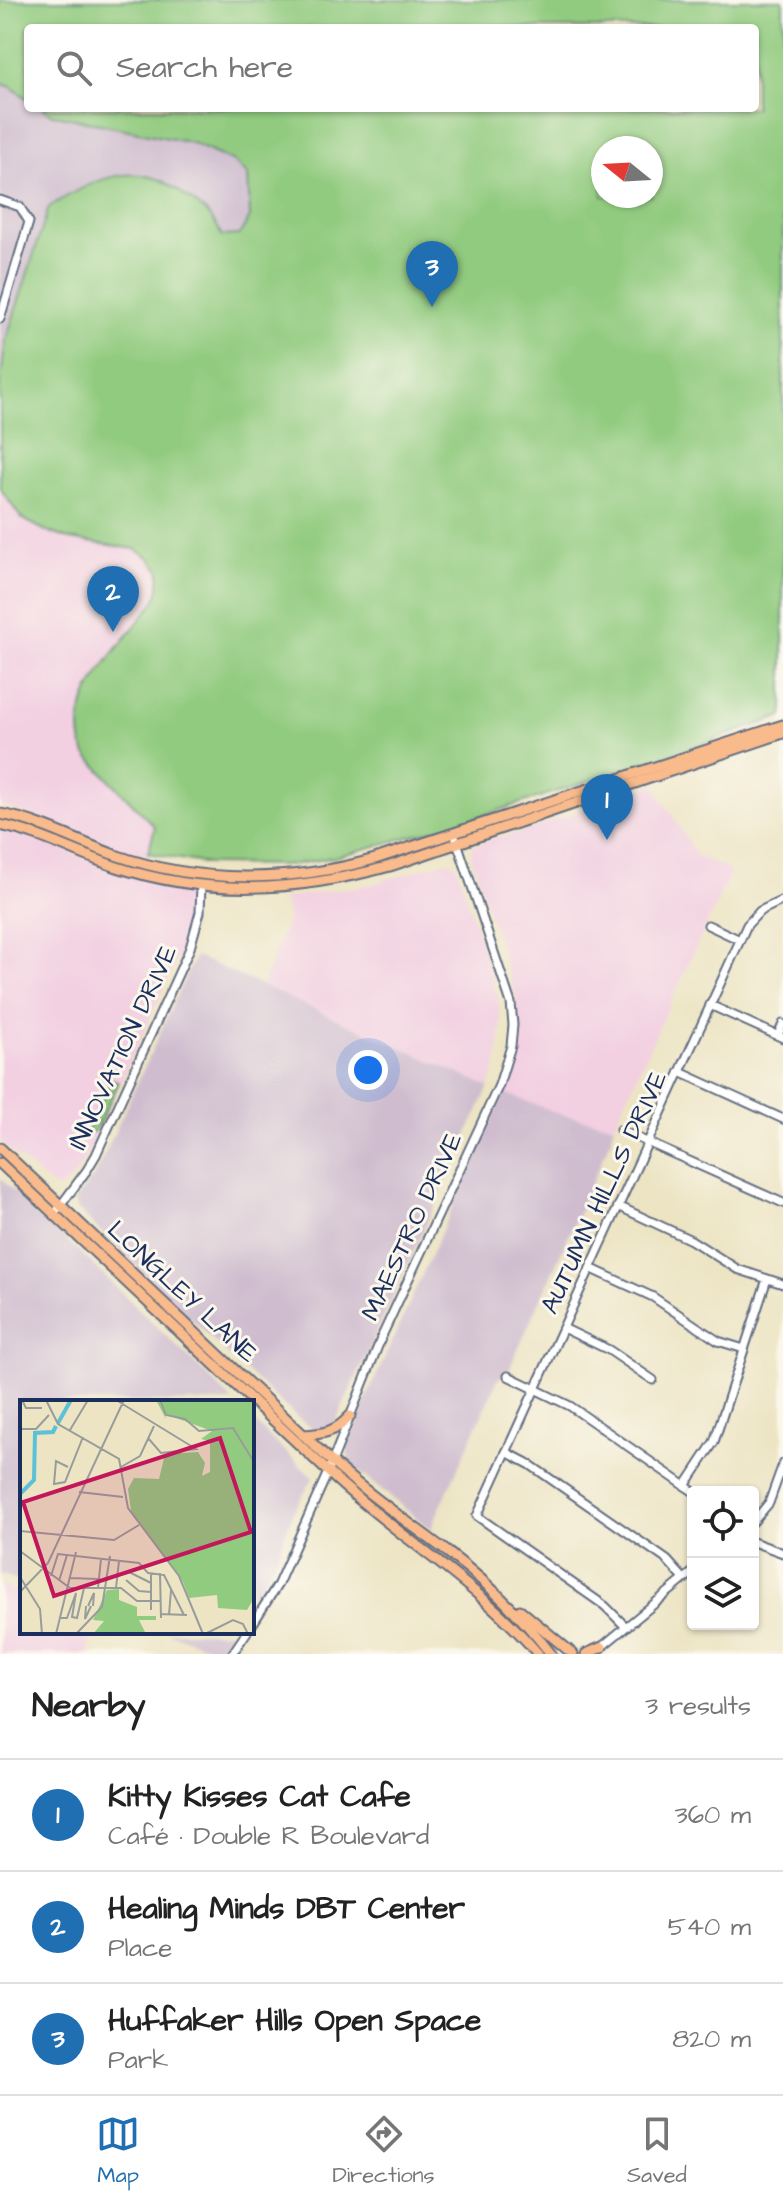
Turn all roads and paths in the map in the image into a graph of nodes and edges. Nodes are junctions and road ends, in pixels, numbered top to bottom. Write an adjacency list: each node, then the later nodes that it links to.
1 (0, 200): 2 (street)
2 (0, 319)
3 (783, 725): 7 (main road)
4 (783, 733): 7 (main road)
5 (0, 814): 7 (main road)
6 (0, 825): 8 (main road)
7 (455, 838): 8 (main road); 33 (street, MAESTRO DRIVE)
8 (201, 885): 22 (street, INNOVATION DRIVE)
9 (783, 900): 11 (street, AUTUMN HILLS DRIVE)
10 (708, 925): 11 (street)
11 (740, 940): 12 (street, AUTUMN HILLS DRIVE)
12 (710, 1005): 14 (street); 15 (street, AUTUMN HILLS DRIVE)
13 (783, 1024): 14 (street)
14 (780, 1037)
15 (680, 1072): 16 (street); 18 (street, AUTUMN HILLS DRIVE)
16 (783, 1119)
17 (620, 1130): 18 (street)
18 (648, 1142): 21 (street); 23 (street, AUTUMN HILLS DRIVE)
19 (0, 1148): 22 (main road, LONGLEY LANE)
20 (0, 1163): 24 (main road, LONGLEY LANE)
21 (783, 1203)
22 (61, 1205): 24 (street, INNOVATION DRIVE); 34 (main road, LONGLEY LANE)
23 (618, 1206): 25 (street, AUTUMN HILLS DRIVE); 26 (street)
24 (54, 1214): 37 (main road, LONGLEY LANE)
25 (590, 1268): 28 (street, AUTUMN HILLS DRIVE); 29 (street)
26 (767, 1279): 27 (street); 29 (street)
27 (783, 1284)
28 (563, 1328): 31 (street); 32 (street, AUTUMN HILLS DRIVE)
29 (744, 1349): 38 (street)
30 (508, 1376): 32 (street)
31 (653, 1380)
32 (535, 1388): 35 (street, AUTUMN HILLS DRIVE); 38 (street)
33 (350, 1416): 34 (main road); 37 (street, MAESTRO DRIVE)
34 (303, 1435): 37 (main road, LONGLEY LANE)
35 (506, 1452): 43 (street); 46 (street, AUTUMN HILLS DRIVE)
36 (783, 1464): 39 (street)
37 (330, 1467): 44 (main road, LONGLEY LANE); 45 (street, MAESTRO DRIVE); 50 (main road, LONGLEY LANE)
38 (685, 1486)
39 (759, 1515)
40 (759, 1544): 41 (street)
41 (783, 1553)
42 (687, 1577): 43 (street)
43 (684, 1579): 46 (street)
44 (488, 1587): 51 (main road, LONGLEY LANE); 52 (main road)
45 (254, 1622)
46 (626, 1627): 48 (street)
47 (246, 1634): 49 (street)
48 (597, 1652): 53 (main road)
49 (232, 1654)
50 (538, 1654)
51 (551, 1654)
52 (573, 1654)
53 (586, 1654)

